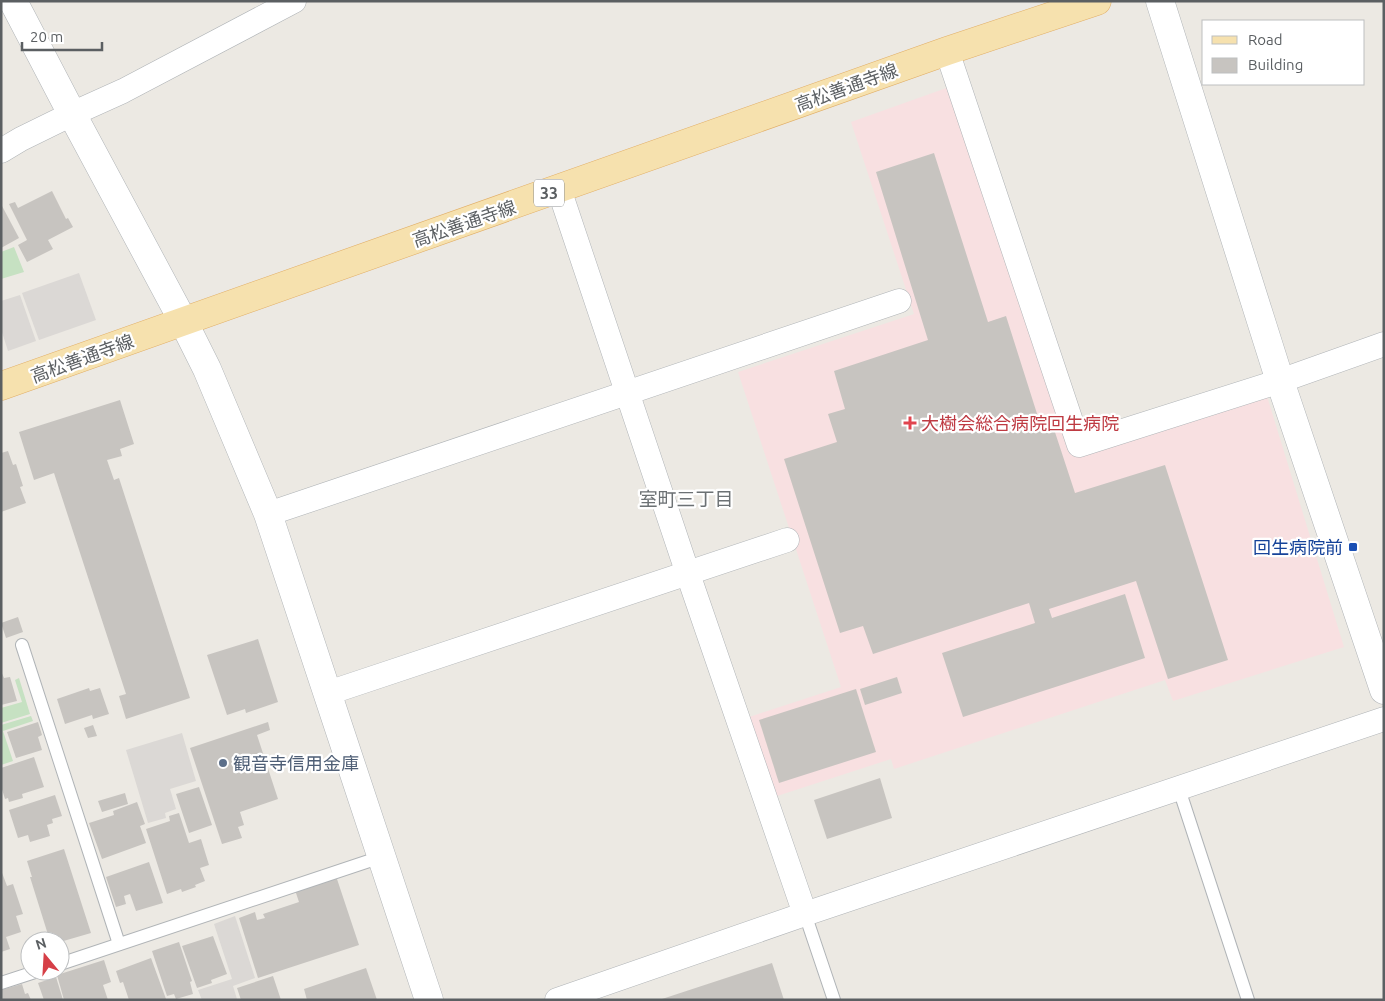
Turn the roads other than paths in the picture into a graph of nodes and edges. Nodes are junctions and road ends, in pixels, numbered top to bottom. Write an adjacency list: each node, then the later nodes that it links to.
1 (13, 1): 6 (street)
2 (294, 1): 6 (street)
3 (1097, 1): 5 (main road, 高松善通寺線 / 33)
4 (1160, 1): 12 (street)
5 (947, 51): 8 (main road, 高松善通寺線 / 33); 12 (street)
6 (72, 114): 7 (street); 10 (street)
7 (1, 151)
8 (559, 189): 10 (main road, 高松善通寺線 / 33); 14 (street)
9 (899, 301): 14 (street)
10 (183, 321): 13 (main road, 高松善通寺線 / 33); 15 (street)
11 (1384, 344): 12 (street)
12 (1280, 381): 19 (street)
13 (1, 386)
14 (627, 392): 15 (street); 17 (street)
15 (268, 514): 20 (street)
16 (787, 540): 17 (street)
17 (688, 574): 20 (street); 24 (street)
18 (22, 645): 25 (lane)
19 (1384, 690)
20 (328, 693): 23 (street)
21 (1384, 719): 22 (street)
22 (1179, 789): 24 (street); 32 (lane)
23 (381, 857): 25 (lane); 29 (street)
24 (805, 914): 30 (street); 31 (lane)
25 (119, 944): 26 (lane)
26 (70, 961)
27 (20, 977): 28 (lane)
28 (1, 983)
29 (429, 1000)
30 (557, 1000)
31 (834, 1000)
32 (1248, 1000)

